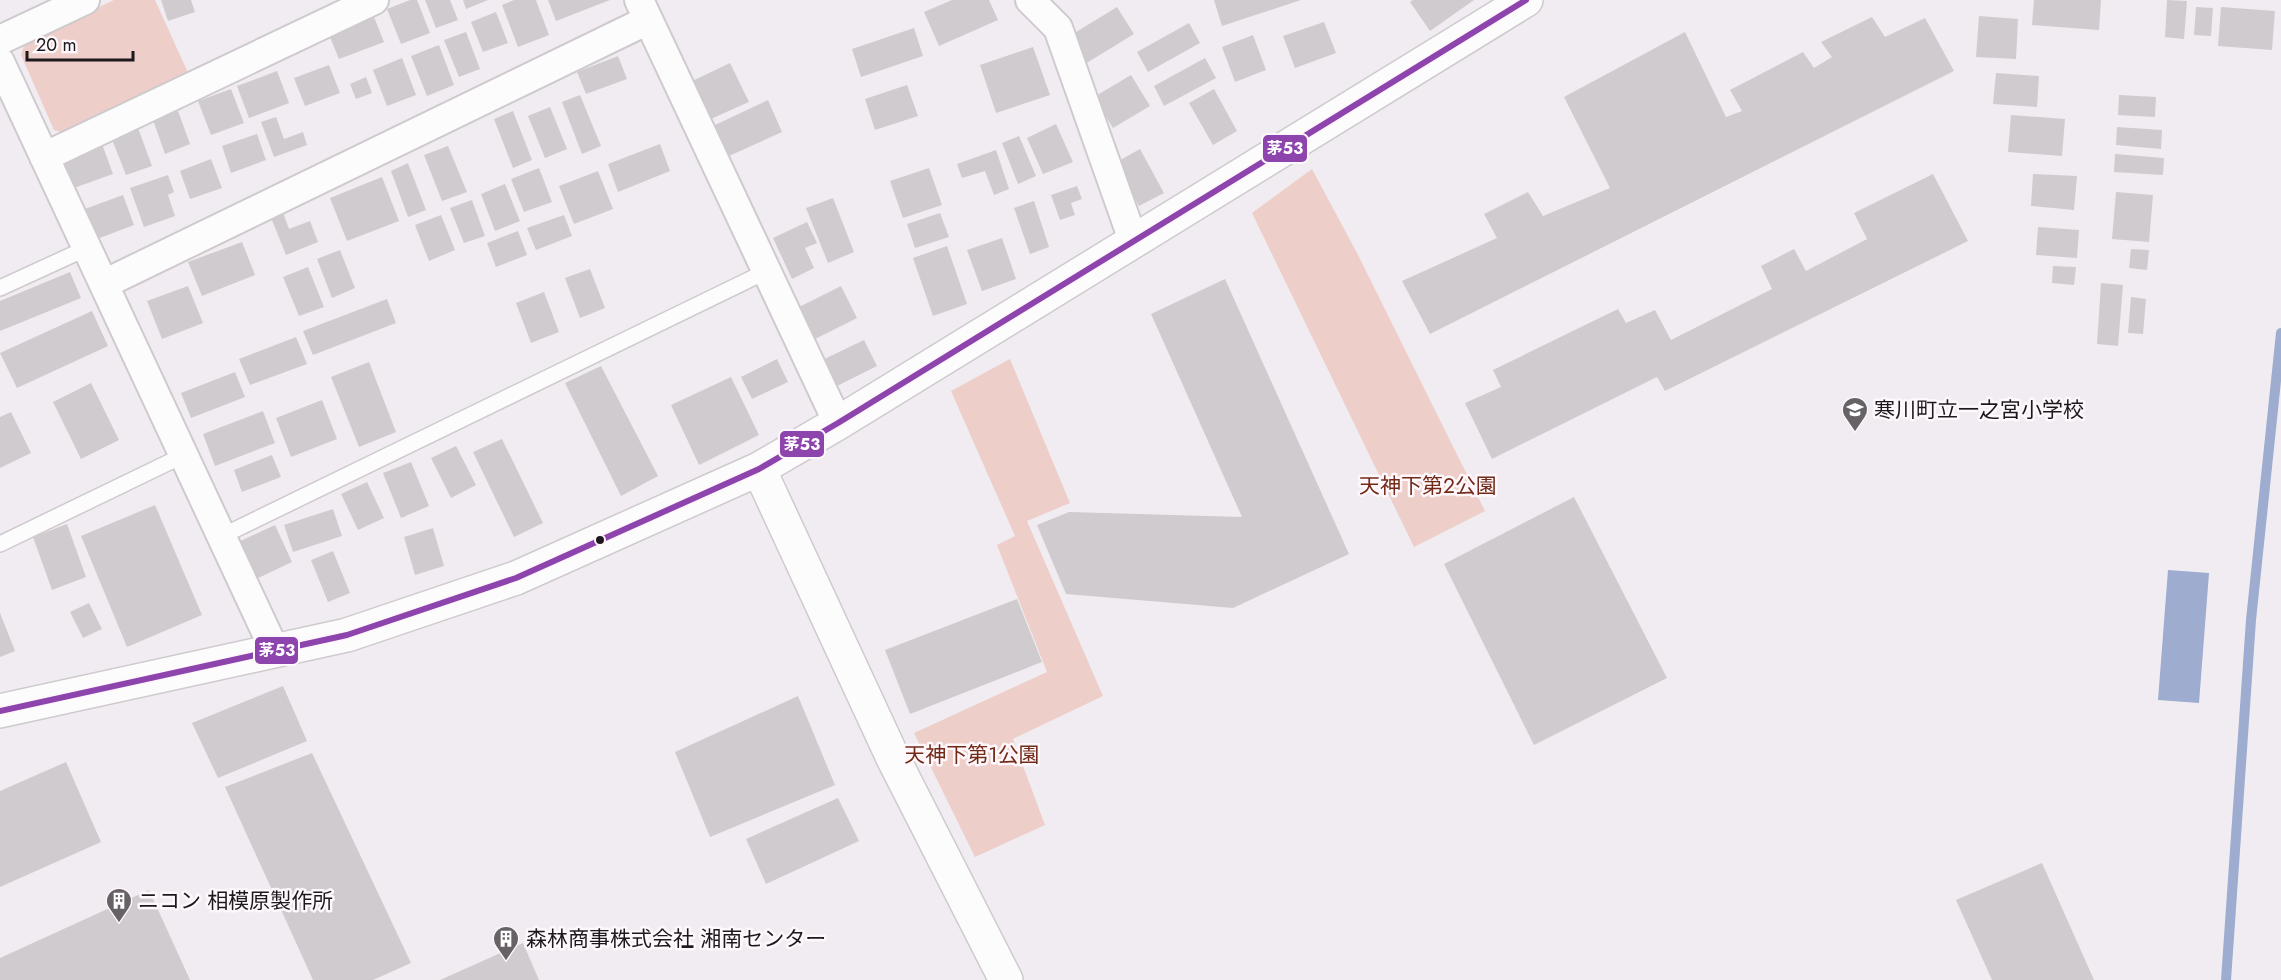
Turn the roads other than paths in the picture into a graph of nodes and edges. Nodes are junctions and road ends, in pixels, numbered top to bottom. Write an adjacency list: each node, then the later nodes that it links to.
1 (85, 0): 6 (street)
2 (374, 0): 8 (street)
3 (1030, 0): 9 (street)
4 (1515, 3): 9 (street)
5 (643, 10): 11 (street); 12 (street)
6 (0, 40)
7 (0, 62): 8 (street)
8 (44, 157): 10 (street)
9 (1133, 240): 14 (street)
10 (87, 248): 12 (street); 13 (lane)
11 (767, 271): 14 (street); 17 (lane)
12 (104, 284): 15 (street)
13 (0, 288)
14 (838, 423): 16 (street)
15 (184, 455): 17 (street); 18 (lane)
16 (759, 469): 19 (street); 21 (street)
17 (222, 536): 19 (street)
18 (0, 544)
19 (275, 651): 20 (street)
20 (0, 711)
21 (1006, 980)

